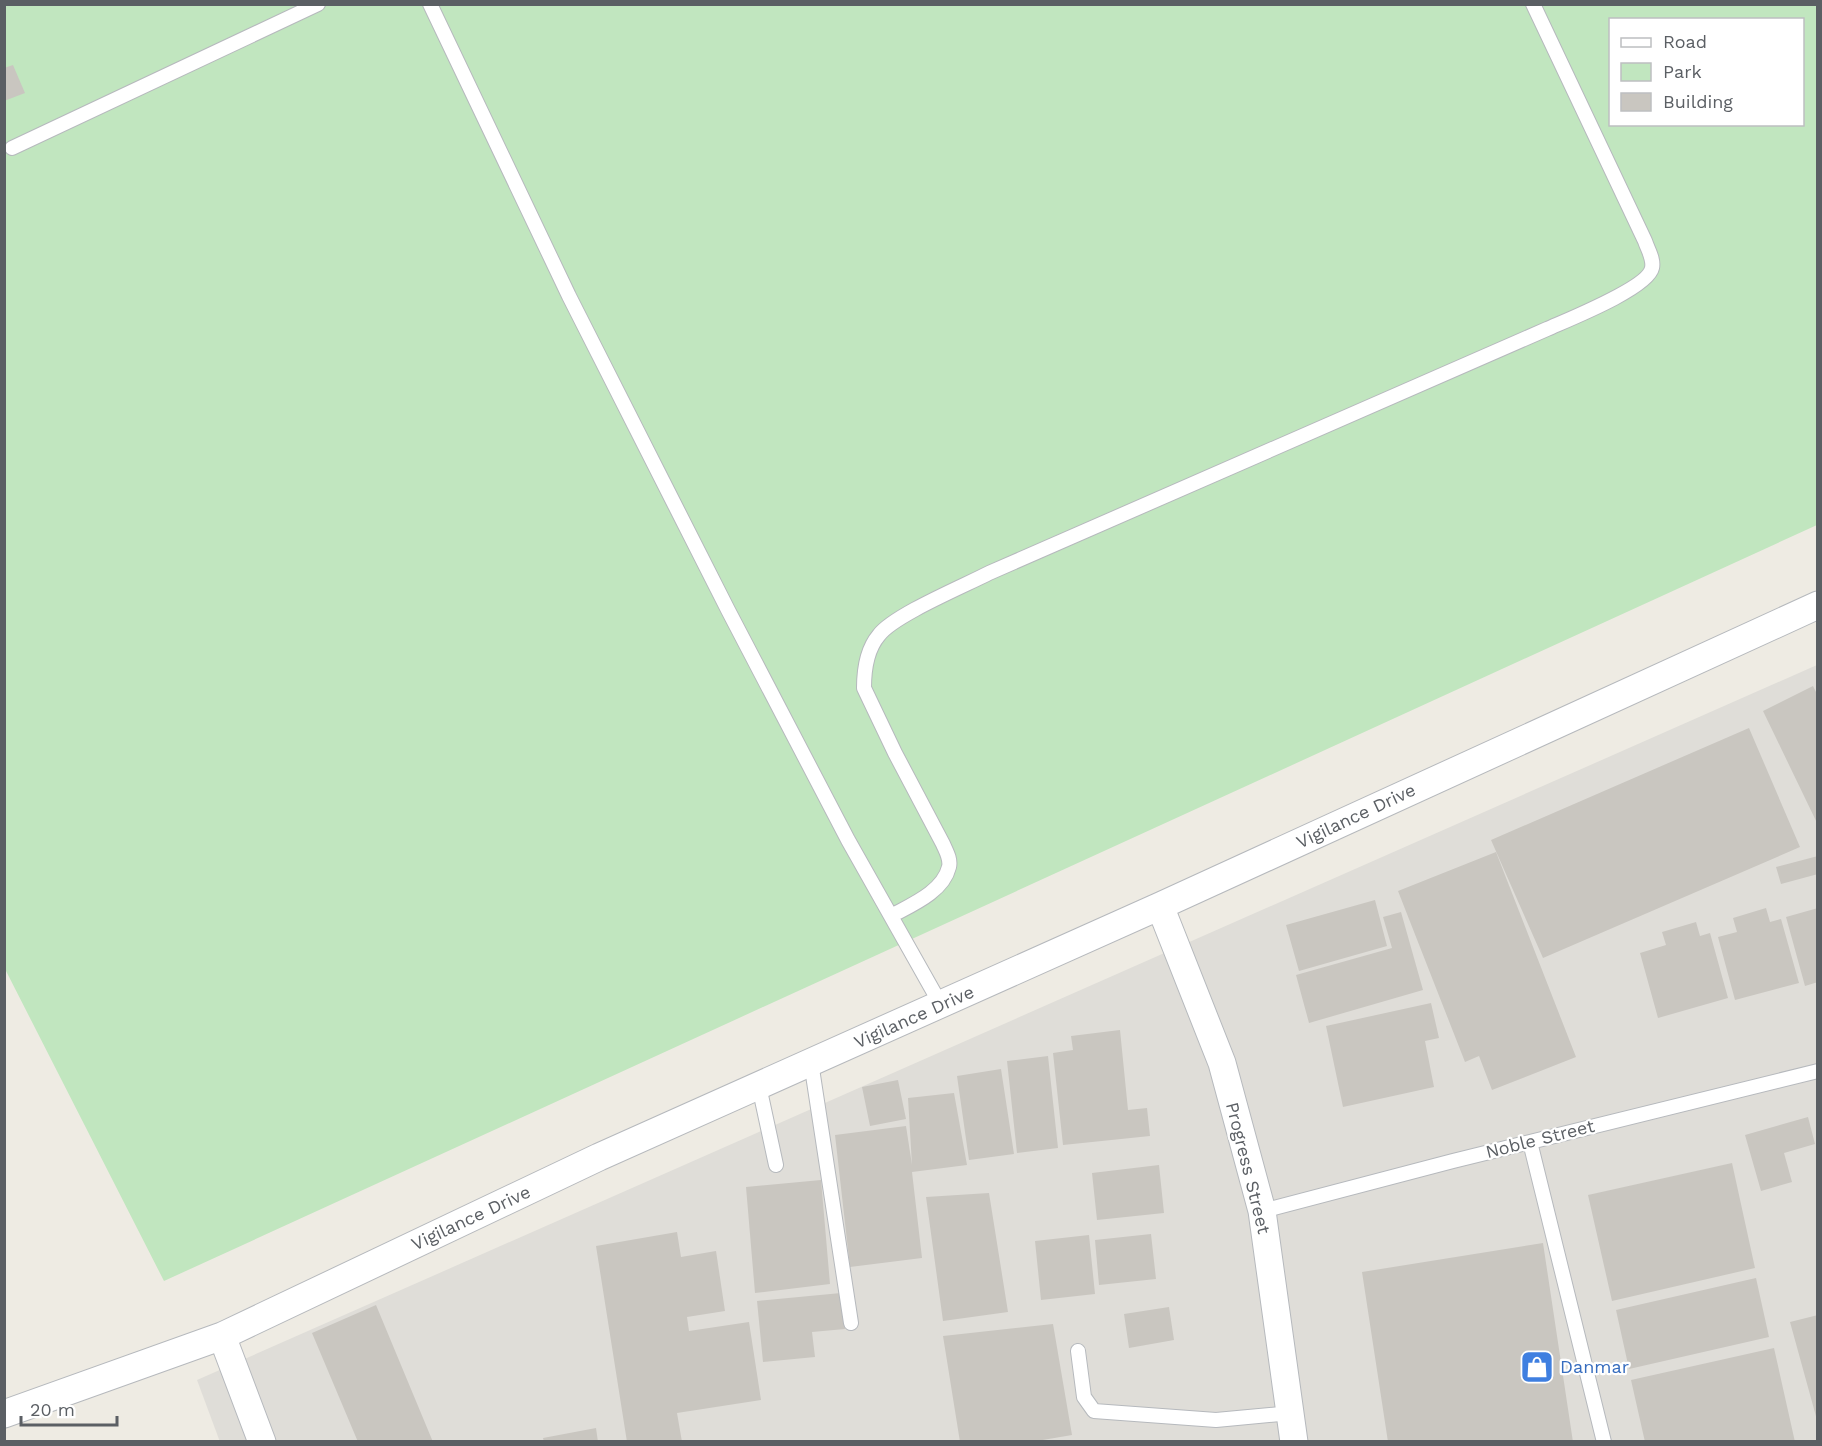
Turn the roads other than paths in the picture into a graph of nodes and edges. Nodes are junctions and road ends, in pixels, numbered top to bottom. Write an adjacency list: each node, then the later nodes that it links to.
1 (318, 4): 4 (lane)
2 (1533, 4): 7 (lane)
3 (434, 6): 7 (lane)
4 (12, 148)
5 (1818, 605): 6 (street, Vigilance Drive)
6 (1160, 906): 8 (street, Vigilance Drive); 14 (street, Progress Street)
7 (891, 916): 8 (lane)
8 (941, 1005): 9 (street, Vigilance Drive)
9 (811, 1062): 11 (street, Vigilance Drive); 15 (lane)
10 (1817, 1075): 12 (lane, Noble Street)
11 (759, 1086): 13 (lane); 16 (street, Vigilance Drive)
12 (1530, 1142): 14 (lane, Noble Street); 22 (lane)
13 (776, 1166)
14 (1263, 1211): 18 (street, Progress Street)
15 (851, 1323)
16 (222, 1335): 19 (street, Vigilance Drive); 20 (street)
17 (1078, 1351): 18 (lane)
18 (1290, 1413): 21 (street, Progress Street)
19 (4, 1414)
20 (262, 1442)
21 (1294, 1442)
22 (1604, 1442)

